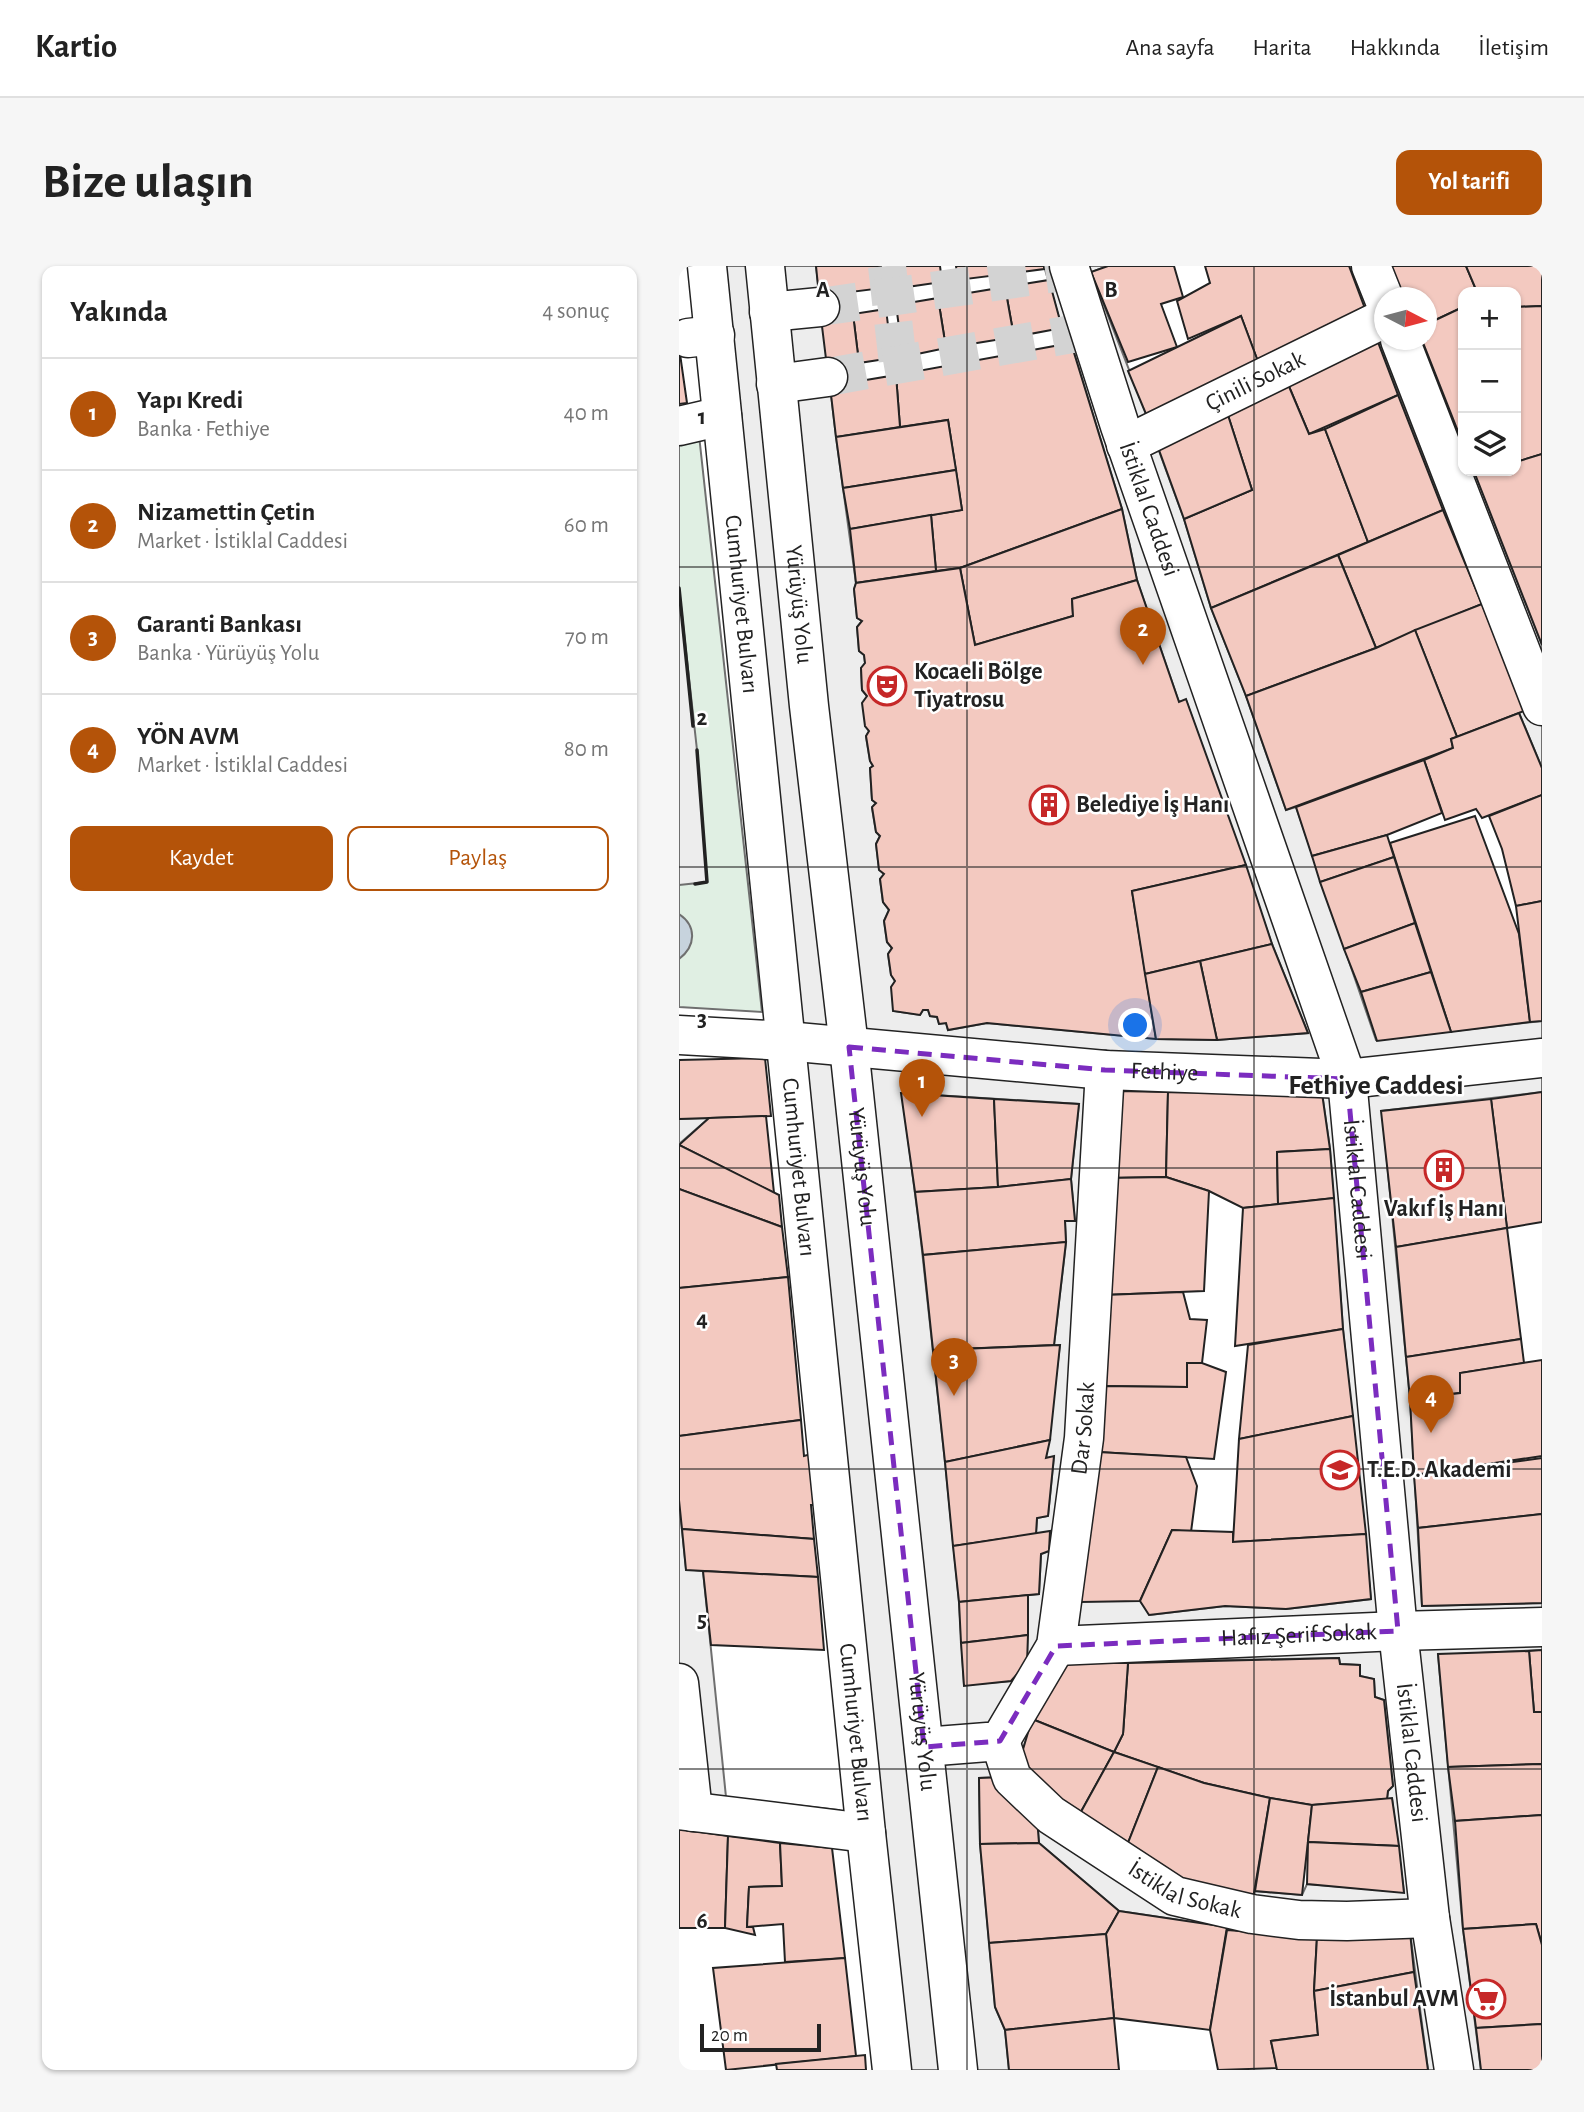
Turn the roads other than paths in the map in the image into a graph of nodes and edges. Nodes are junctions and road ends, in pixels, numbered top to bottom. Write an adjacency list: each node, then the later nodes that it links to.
1 (707, 266): 12 (street, Cumhuriyet Bulvarı)
2 (765, 266): 7 (street, Yürüyüş Yolu)
3 (1371, 266): 5 (street)
4 (1074, 268): 14 (street, İstiklal Caddesi)
5 (1379, 287)
6 (820, 307): 7 (street)
7 (769, 312): 11 (street, Yürüyüş Yolu)
8 (1374, 323): 14 (street, Çinili Sokak)
9 (1404, 350): 15 (street)
10 (828, 377): 11 (street)
11 (776, 384): 18 (street, Yürüyüş Yolu)
12 (722, 416): 13 (street); 17 (street, Cumhuriyet Bulvarı)
13 (679, 426)
14 (1126, 445): 21 (street, İstiklal Caddesi)
15 (1542, 706)
16 (679, 1035): 17 (street, Fethiye)
17 (786, 1041): 18 (street, Fethiye); 29 (street, Cumhuriyet Bulvarı)
18 (849, 1047): 20 (street, Fethiye); 27 (street, Yürüyüş Yolu)
19 (1542, 1058): 21 (street, Fethiye)
20 (1105, 1070): 21 (street, Fethiye); 24 (street, Dar Sokak)
21 (1347, 1079): 23 (street, İstiklal Caddesi)
22 (1542, 1627): 23 (street, Hafız Şerif Sokak)
23 (1398, 1631): 24 (street, Hafız Şerif Sokak); 30 (street, İstiklal Caddesi)
24 (1056, 1647): 26 (street, Dar Sokak)
25 (679, 1683): 28 (street)
26 (986, 1742): 27 (street); 30 (street, İstiklal Sokak)
27 (924, 1747): 32 (street, Yürüyüş Yolu)
28 (686, 1811): 29 (street)
29 (866, 1833): 31 (street, Cumhuriyet Bulvarı)
30 (1430, 1918): 33 (street, İstiklal Caddesi)
31 (892, 2070)
32 (958, 2070)
33 (1454, 2070)

